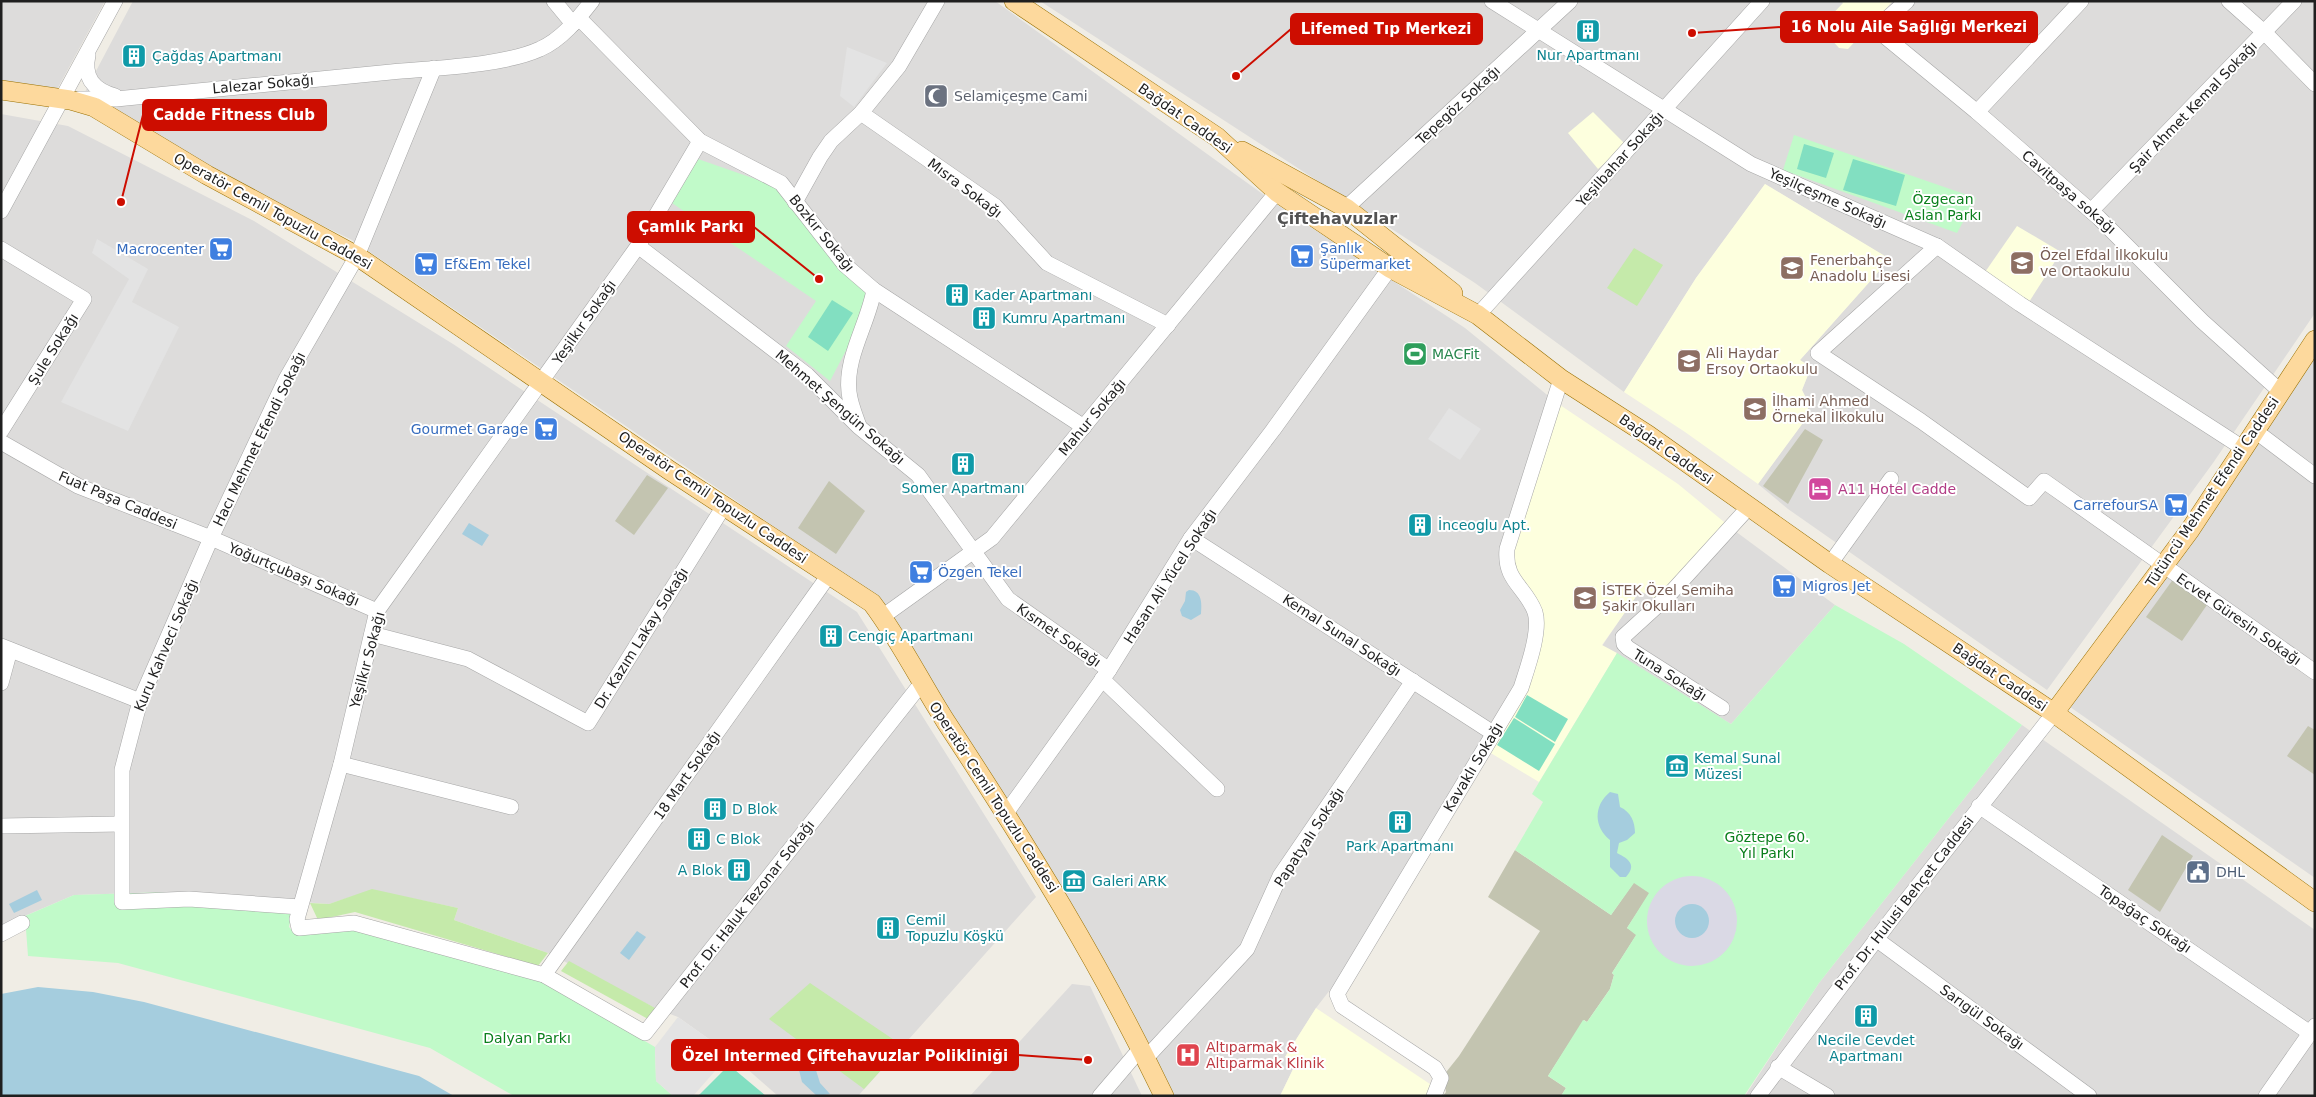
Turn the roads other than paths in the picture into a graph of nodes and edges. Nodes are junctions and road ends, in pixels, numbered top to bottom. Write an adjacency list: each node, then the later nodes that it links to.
1 (115, 1): 16 (street)
2 (554, 1): 13 (street, Bozkır Sokağı)
3 (592, 1): 13 (street)
4 (937, 1): 23 (street)
5 (1014, 1): 25 (main road, Bağdat Caddesi)
6 (1492, 1): 14 (street, Yeşilçeşme Sokağı)
7 (1570, 1): 14 (street, Tepegöz Sokağı)
8 (1762, 1): 22 (street, Yeşilbahar Sokağı)
9 (1907, 1): 24 (street, Cavitpaşa sokağı)
10 (2081, 1): 24 (street)
11 (2229, 1): 15 (street)
12 (2294, 1): 15 (street, Şair Ahmet Kemal Sokağı)
13 (576, 21): 17 (street); 26 (street, Bozkır Sokağı)
14 (1539, 31): 22 (street, Yeşilçeşme Sokağı); 29 (street, Tepegöz Sokağı)
15 (2265, 33): 18 (street); 31 (street, Şair Ahmet Kemal Sokağı)
16 (90, 46): 20 (street); 21 (street)
17 (434, 68): 20 (street, Lalezar Sokağı); 35 (street, Hacı Mehmet Efendi Sokağı)
18 (2315, 84)
19 (1, 90): 21 (main road, Operatör Cemil Topuzlu Caddesi)
20 (122, 98): 21 (street, Lalezar Sokağı)
21 (63, 99): 30 (street); 35 (main road, Operatör Cemil Topuzlu Caddesi)
22 (1666, 108): 33 (street, Yeşilçeşme Sokağı); 38 (street, Yeşilbahar Sokağı)
23 (861, 112): 28 (street); 39 (street, Mısra Sokağı)
24 (1977, 112): 31 (street, Cavitpaşa sokağı)
25 (1216, 137): 27 (main road, Bağdat Caddesi); 29 (main road)
26 (700, 141): 28 (street, Bozkır Sokağı); 32 (street, Yeşilkır Sokağı)
27 (1277, 192): 36 (main road, Bağdat Caddesi); 39 (street, Mahur Sokağı)
28 (795, 202): 37 (street, Bozkır Sokağı)
29 (1346, 208): 38 (main road)
30 (1, 211)
31 (2091, 211): 43 (street, Cavitpaşa sokağı)
32 (638, 246): 42 (street, Yeşilkır Sokağı); 44 (street, Mehmet Şengün Sokağı)
33 (1937, 246): 49 (street, Yeşilçeşme Sokağı); 58 (street, Ecvet Güresin Sokağı)
34 (1, 250): 47 (street, Şule Sokağı)
35 (357, 256): 42 (main road, Operatör Cemil Topuzlu Caddesi); 54 (street, Hacı Mehmet Efendi Sokağı)
36 (1390, 268): 38 (main road, Bağdat Caddesi); 55 (street, Hasan Ali Yücel Sokağı)
37 (874, 290): 44 (street); 45 (street, Bozkır Sokağı)
38 (1478, 315): 41 (main road, Bağdat Caddesi)
39 (1168, 325): 45 (street, Mahur Sokağı)
40 (2315, 340): 43 (main road, Tütüncü Mehmet Efendi Caddesi)
41 (1561, 379): 53 (main road, Bağdat Caddesi); 72 (street, Kavaklı Sokağı)
42 (542, 381): 52 (main road, Operatör Cemil Topuzlu Caddesi); 60 (street, Yeşilkır Sokağı)
43 (2280, 391): 46 (main road, Tütüncü Mehmet Efendi Caddesi)
44 (859, 427): 56 (street, Mehmet Şengün Sokağı)
45 (1084, 427): 56 (street, Mahur Sokağı)
46 (2254, 430): 49 (main road, Tütüncü Mehmet Efendi Caddesi); 50 (street)
47 (1, 431)
48 (1, 442): 54 (street, Fuat Paşa Caddesi)
49 (2243, 448): 58 (main road, Tütüncü Mehmet Efendi Caddesi)
50 (2315, 476)
51 (1891, 479): 57 (street)
52 (724, 506): 59 (main road, Operatör Cemil Topuzlu Caddesi); 62 (street, Dr. Kazım Lakay Sokağı)
53 (1748, 508): 57 (main road, Bağdat Caddesi); 70 (street, Tuna Sokağı)
54 (211, 538): 60 (street, Yoğurtçubaşı Sokağı); 69 (street, Kuru Kahveci Sokağı)
55 (1191, 538): 65 (street, Hasan Ali Yücel Sokağı); 66 (street, Kemal Sunal Sokağı)
56 (973, 552): 61 (street, Mahur Sokağı); 65 (street, Kısmet Sokağı)
57 (1830, 564): 71 (main road, Bağdat Caddesi)
58 (2164, 567): 64 (street, Ecvet Güresin Sokağı); 71 (main road, Tütüncü Mehmet Efendi Caddesi)
59 (829, 574): 61 (main road, Operatör Cemil Topuzlu Caddesi); 85 (street, 18 Mart Sokağı)
60 (377, 611): 62 (street, Yeşilkır Sokağı)
61 (882, 617): 68 (main road, Operatör Cemil Topuzlu Caddesi)
62 (372, 634): 73 (street, Yeşilkır Sokağı)
63 (6, 648): 67 (street); 69 (street)
64 (2315, 672)
65 (1106, 675): 74 (street, Kısmet Sokağı); 77 (street, Hasan Ali Yücel Sokağı)
66 (1413, 681): 72 (street, Kemal Sunal Sokağı); 87 (street, Papatyalı Sokağı)
67 (1, 683)
68 (921, 684): 77 (main road, Operatör Cemil Topuzlu Caddesi); 85 (street, Prof. Dr. Haluk Tezonar Sokağı)
69 (140, 701): 78 (street, Kuru Kahveci Sokağı)
70 (1722, 708)
71 (2054, 713): 75 (street, Prof. Dr. Hulusi Behçet Caddesi); 80 (main road, Bağdat Caddesi)
72 (1493, 733): 91 (street, Kavaklı Sokağı)
73 (341, 764): 76 (street); 81 (street, Yeşilkır Sokağı)
74 (1218, 789)
75 (1980, 806): 84 (street, Prof. Dr. Hulusi Behçet Caddesi); 86 (street, Topağaç Sokağı)
76 (511, 808)
77 (1006, 813): 87 (main road, Operatör Cemil Topuzlu Caddesi)
78 (121, 824): 79 (street); 81 (street, Kuru Kahveci Sokağı)
79 (1, 826)
80 (2314, 899)
81 (300, 907): 85 (street, Yeşilkır Sokağı)
82 (22, 923): 83 (street)
83 (1, 934)
84 (1876, 939): 88 (street, Prof. Dr. Hulusi Behçet Caddesi); 94 (street, Sarıgül Sokağı)
85 (544, 975)
86 (2312, 1029): 95 (street)
87 (1143, 1053): 89 (street, Papatyalı Sokağı); 90 (main road, Operatör Cemil Topuzlu Caddesi)
88 (1778, 1067): 92 (street, Prof. Dr. Hulusi Behçet Caddesi); 93 (street)
89 (1100, 1096)
90 (1164, 1096)
91 (1434, 1096)
92 (1758, 1096)
93 (1827, 1096)
94 (2089, 1096)
95 (2266, 1096)

